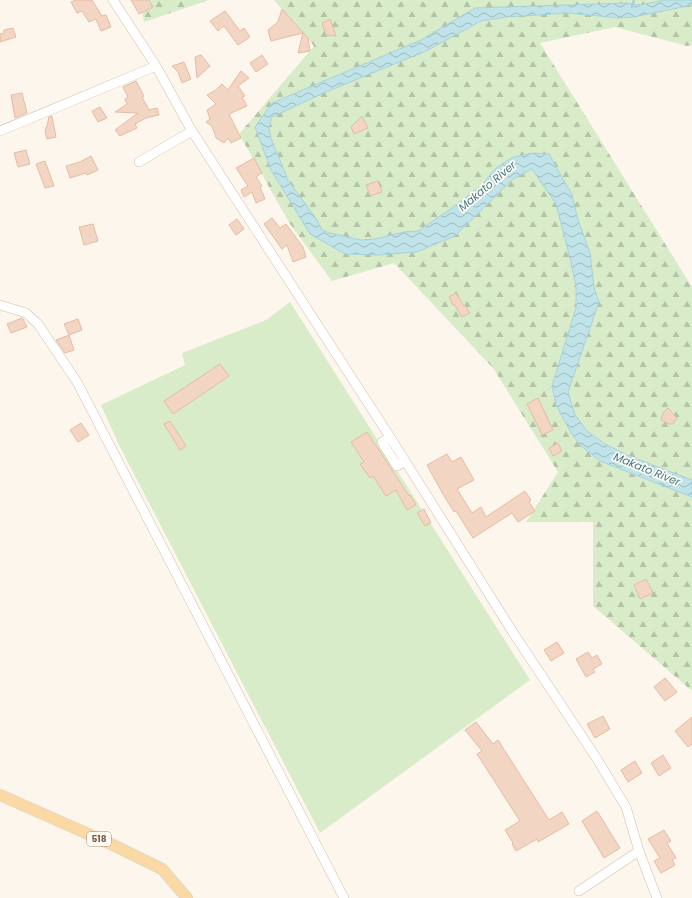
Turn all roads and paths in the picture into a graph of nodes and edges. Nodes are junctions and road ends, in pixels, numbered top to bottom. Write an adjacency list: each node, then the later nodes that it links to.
1 (113, 0): 2 (street)
2 (156, 66): 3 (street); 4 (street)
3 (0, 131)
4 (192, 132): 5 (street); 8 (street)
5 (139, 162)
6 (0, 306): 11 (street)
7 (0, 796): 10 (main road, 518)
8 (640, 851): 9 (street); 12 (street)
9 (579, 891)
10 (187, 898)
11 (344, 898)
12 (658, 898)

